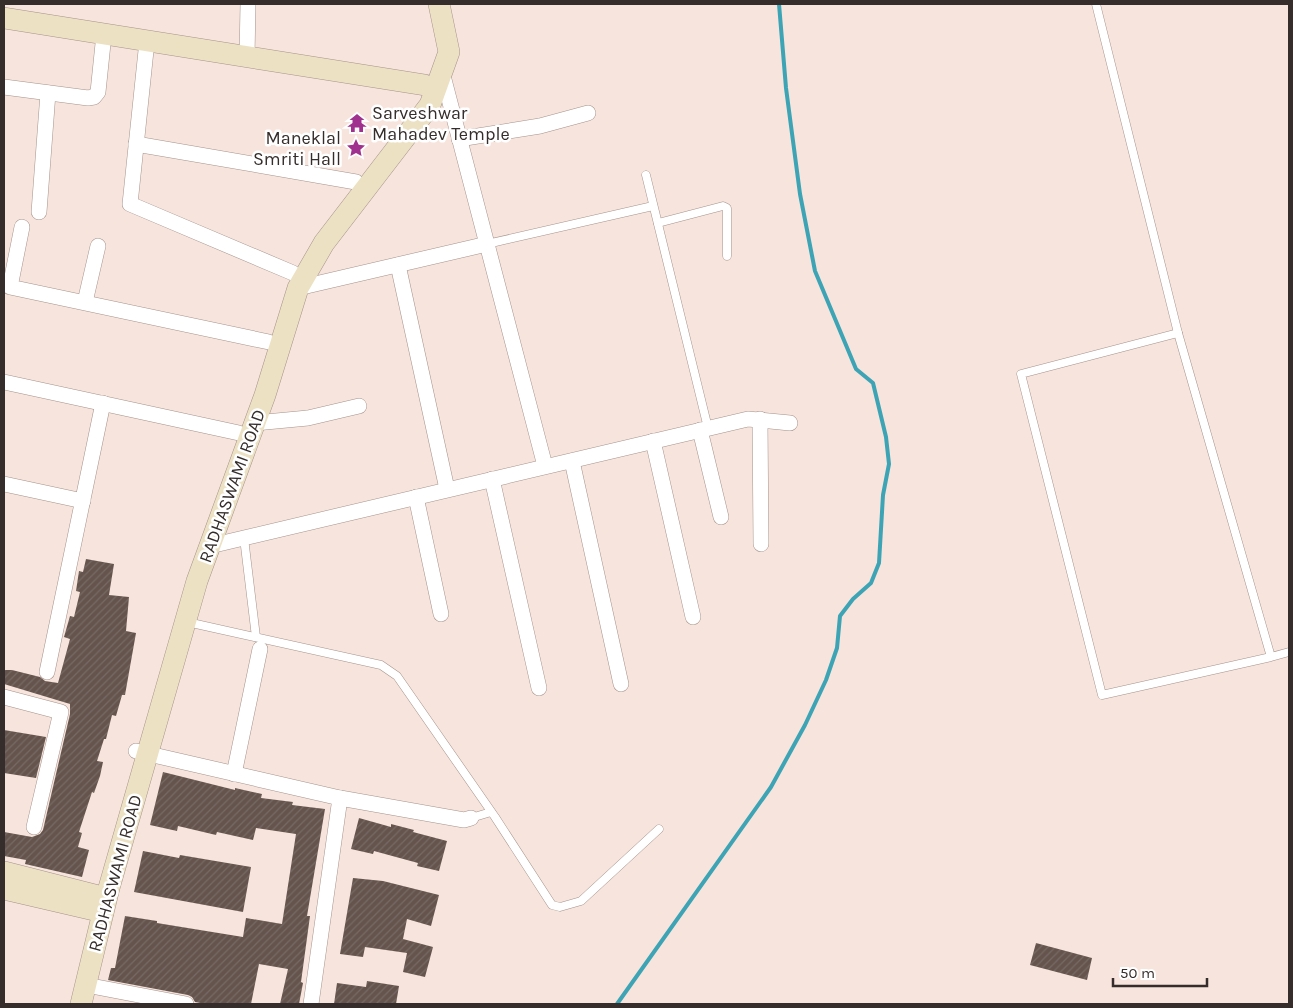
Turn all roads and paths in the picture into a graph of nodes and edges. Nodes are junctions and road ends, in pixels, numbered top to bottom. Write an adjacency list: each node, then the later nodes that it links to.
1 (248, 4): 8 (street)
2 (428, 4): 10 (street, RADHASWAMI ROAD)
3 (440, 4): 9 (street, RADHASWAMI ROAD)
4 (1096, 4): 28 (lane)
5 (4, 18): 6 (street)
6 (104, 34): 7 (street); 12 (street)
7 (147, 41): 8 (street); 15 (street)
8 (247, 57): 10 (street)
9 (442, 72): 14 (street); 26 (street, RADHASWAMI ROAD)
10 (425, 85): 17 (street, RADHASWAMI ROAD)
11 (4, 87): 12 (street)
12 (48, 93): 19 (street)
13 (588, 112): 14 (street)
14 (459, 139): 22 (street)
15 (136, 144): 17 (street); 26 (street)
16 (646, 175): 18 (lane)
17 (356, 182): 26 (street, RADHASWAMI ROAD)
18 (653, 206): 20 (lane); 22 (lane)
19 (39, 212)
20 (658, 223): 24 (lane); 36 (lane)
21 (22, 227): 27 (street)
22 (487, 244): 25 (street); 39 (street)
23 (98, 246): 27 (street)
24 (727, 256)
25 (398, 265): 26 (street); 42 (street)
26 (296, 280): 29 (street, RADHASWAMI ROAD); 35 (street, RADHASWAMI ROAD)
27 (85, 302): 29 (street)
28 (1178, 334): 54 (lane); 54 (lane)
29 (269, 342): 35 (street, RADHASWAMI ROAD)
30 (4, 382): 31 (street)
31 (103, 403): 35 (street); 44 (street)
32 (359, 406): 35 (street)
33 (760, 419): 34 (street); 36 (street); 47 (street)
34 (790, 422)
35 (247, 428): 48 (street, RADHASWAMI ROAD); 59 (street, RADHASWAMI ROAD)
36 (704, 429): 37 (street); 45 (street)
37 (653, 441): 38 (street); 50 (street)
38 (572, 461): 39 (street); 56 (street)
39 (545, 466): 40 (street)
40 (492, 479): 42 (street); 57 (street)
41 (4, 484): 44 (street)
42 (447, 490): 43 (street)
43 (416, 497): 46 (street); 49 (street)
44 (83, 501): 55 (street)
45 (721, 517)
46 (244, 538): 48 (street); 52 (lane)
47 (761, 544)
48 (210, 546): 51 (street, RADHASWAMI ROAD)
49 (441, 614)
50 (693, 618)
51 (185, 622): 52 (lane); 59 (street, RADHASWAMI ROAD)
52 (258, 643): 60 (street); 62 (lane)
53 (1289, 652): 54 (lane)
54 (1271, 657)
55 (47, 672)
56 (621, 684)
57 (539, 688)
58 (4, 697): 64 (street)
59 (141, 753): 60 (street); 68 (street, RADHASWAMI ROAD)
60 (234, 774): 61 (street)
61 (340, 798): 63 (street); 72 (street)
62 (492, 812): 63 (lane); 65 (lane)
63 (471, 818)
64 (34, 827)
65 (659, 829)
66 (4, 872): 68 (street)
67 (4, 889): 68 (street)
68 (99, 903): 69 (street, RADHASWAMI ROAD); 70 (street, RADHASWAMI ROAD)
69 (83, 995): 71 (street)
70 (69, 1004)
71 (186, 1004)
72 (311, 1004)

